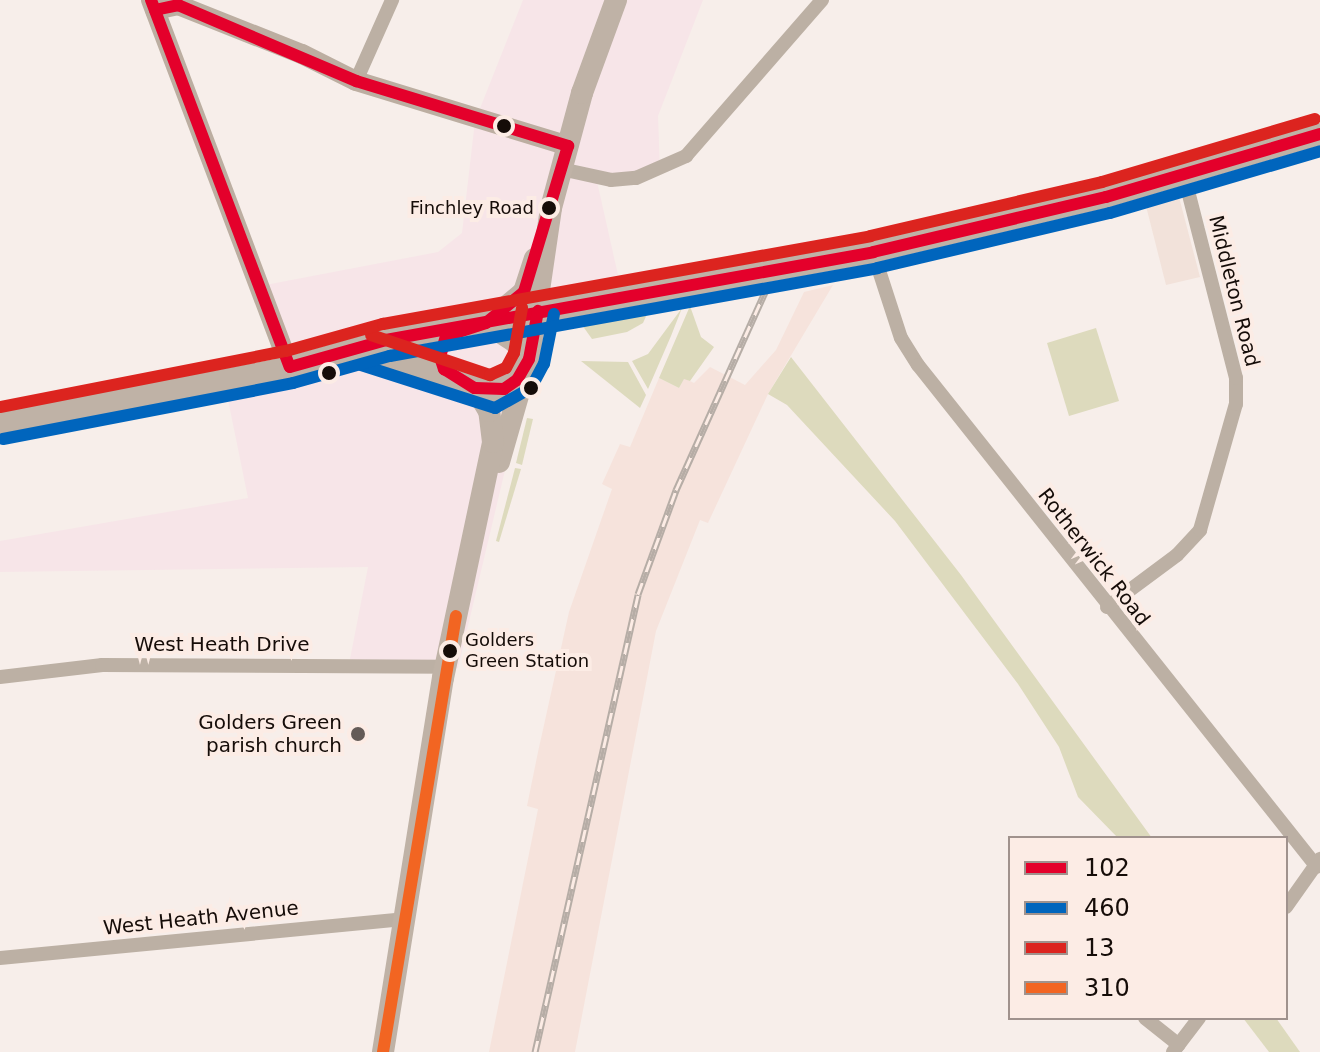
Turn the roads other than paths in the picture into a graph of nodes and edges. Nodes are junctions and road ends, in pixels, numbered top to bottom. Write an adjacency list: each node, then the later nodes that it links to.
1 (392, 0): 5 (street)
2 (616, 0): 7 (main road)
3 (822, 0): 8 (street)
4 (153, 5): 5 (street); 17 (street)
5 (356, 81): 7 (street)
6 (1320, 134): 9 (main road)
7 (568, 146): 8 (main road)
8 (561, 169): 10 (main road)
9 (1184, 176): 11 (main road); 22 (street, Middleton Road)
10 (548, 224): 12 (main road); 13 (main road)
11 (873, 252): 12 (main road); 22 (street, Rotherwick Road)
12 (538, 311): 13 (main road); 16 (main road)
13 (486, 323): 14 (main road); 16 (main road)
14 (457, 329): 15 (main road); 18 (main road)
15 (366, 350): 17 (main road); 18 (main road)
16 (529, 359): 19 (main road); 21 (main road)
17 (290, 367): 20 (main road)
18 (449, 375): 19 (main road)
19 (475, 388): 21 (main road)
20 (0, 423)
21 (470, 559): 23 (main road)
22 (1107, 607): 25 (street, Rotherwick Road)
23 (445, 667): 24 (street, West Heath Drive); 27 (main road)
24 (0, 677)
25 (1318, 863): 26 (street)
26 (1288, 904)
27 (406, 919): 28 (street, West Heath Avenue); 32 (main road)
28 (0, 958)
29 (1147, 1020): 31 (street)
30 (1197, 1020): 31 (street)
31 (1176, 1048)
32 (383, 1052)

